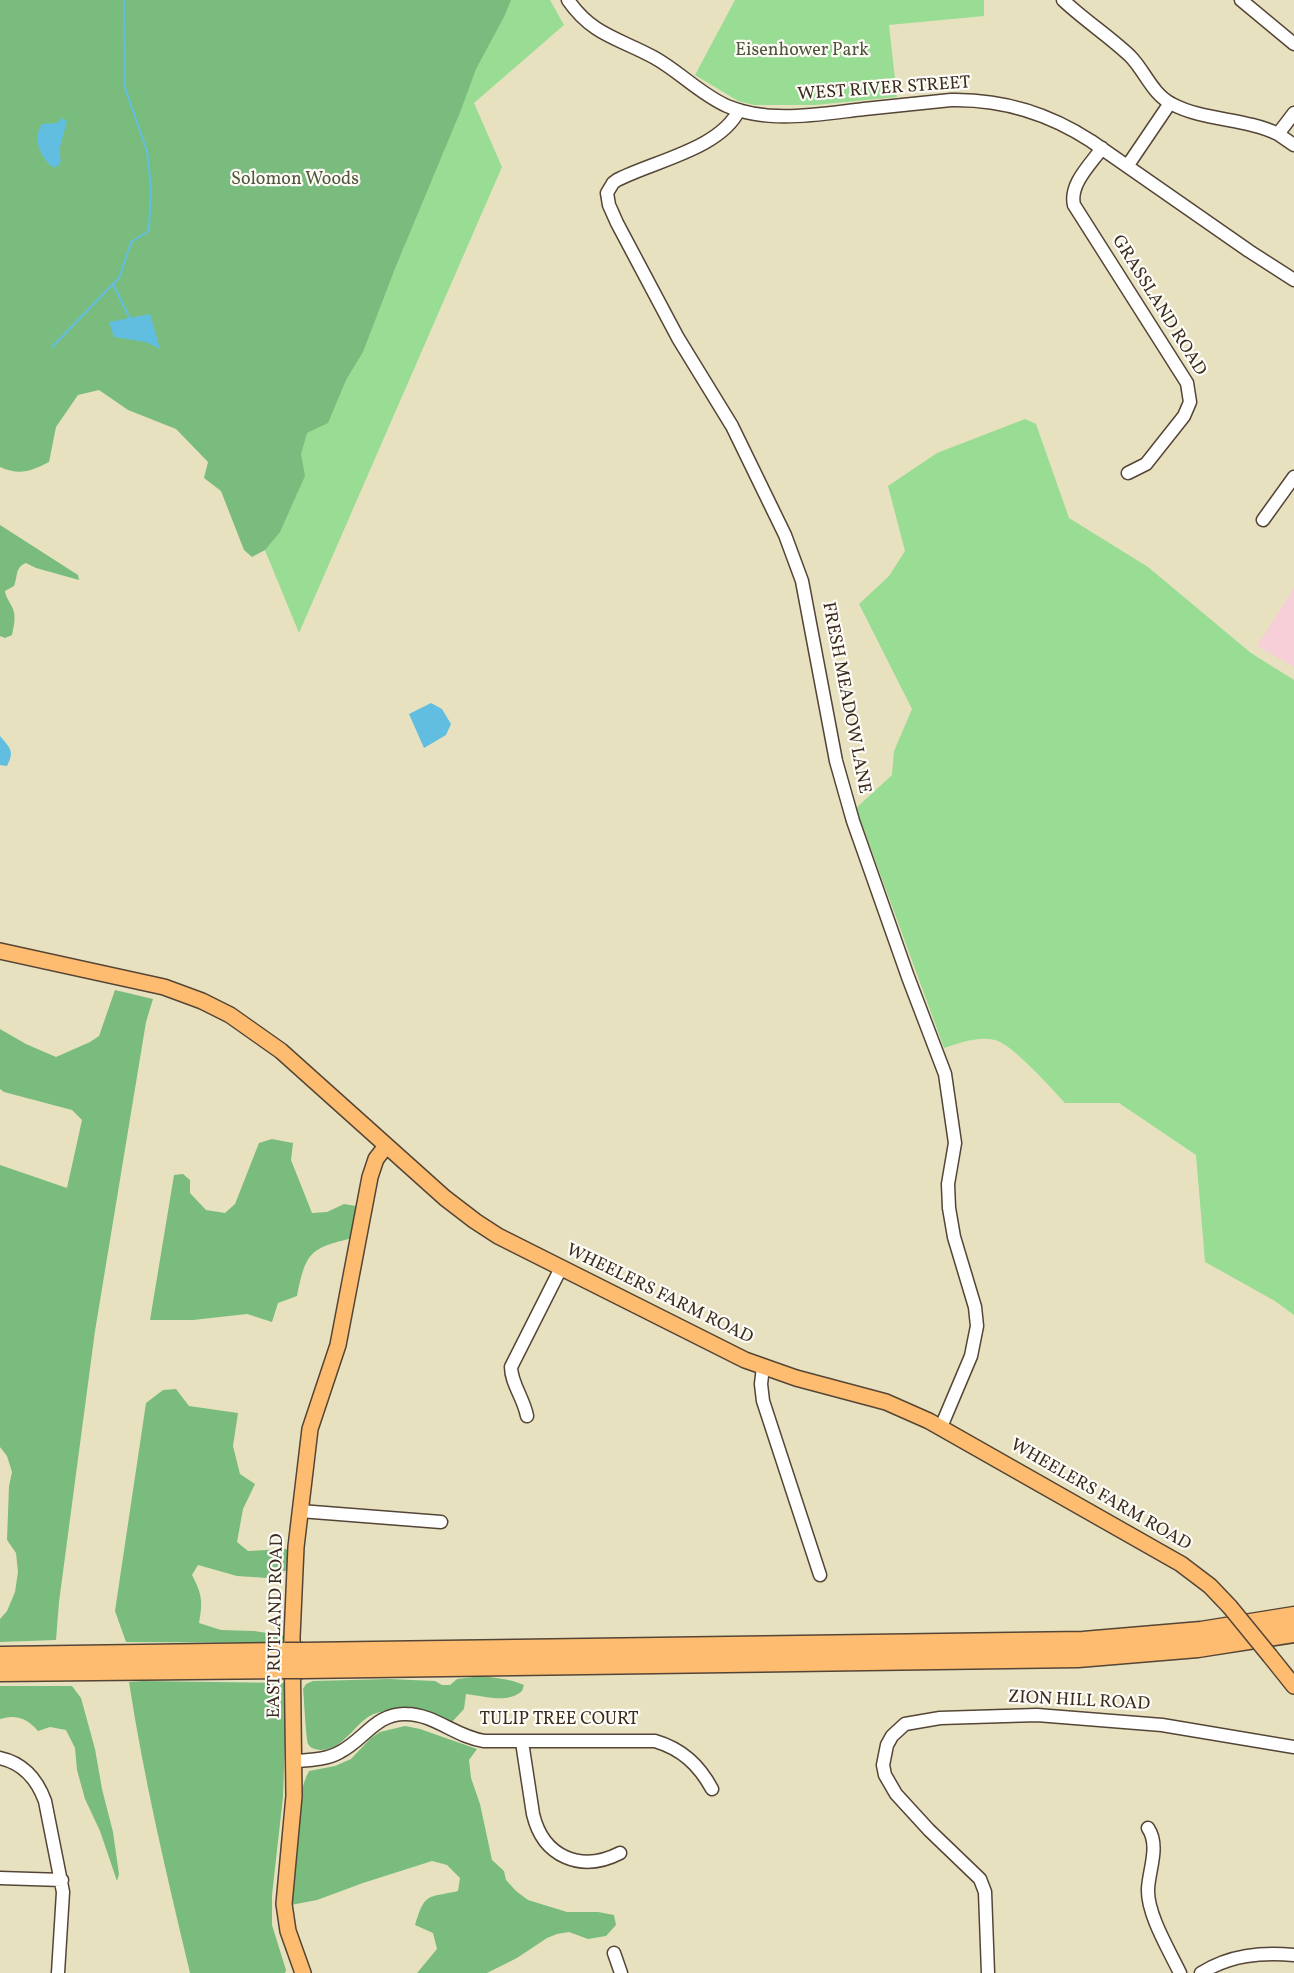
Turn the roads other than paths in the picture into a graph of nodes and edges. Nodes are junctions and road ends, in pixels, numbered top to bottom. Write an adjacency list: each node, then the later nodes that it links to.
1 (568, 0): 6 (street, WEST RIVER STREET)
2 (1063, 0): 5 (street)
3 (1241, 0): 4 (street)
4 (1294, 44)
5 (1170, 104): 8 (street); 11 (street)
6 (739, 110): 10 (street, WEST RIVER STREET); 21 (street, FRESH MEADOW LANE)
7 (1294, 113): 8 (street)
8 (1278, 134): 9 (street)
9 (1294, 145)
10 (1102, 148): 11 (street, WEST RIVER STREET); 13 (street, GRASSLAND ROAD)
11 (1128, 165): 12 (street, WEST RIVER STREET)
12 (1294, 280)
13 (1128, 473)
14 (1294, 477): 15 (street)
15 (1263, 520)
16 (0, 951): 17 (main road, WHEELERS FARM ROAD)
17 (386, 1146): 18 (main road, WHEELERS FARM ROAD); 22 (main road, EAST RUTLAND ROAD)
18 (561, 1268): 19 (main road, WHEELERS FARM ROAD); 20 (street)
19 (763, 1367): 21 (main road, WHEELERS FARM ROAD); 24 (street)
20 (527, 1416)
21 (941, 1427): 30 (main road, WHEELERS FARM ROAD, bridge)
22 (300, 1511): 23 (street); 34 (main road, EAST RUTLAND ROAD)
23 (441, 1522)
24 (820, 1575)
25 (1294, 1616): 28 (highway)
26 (1294, 1633): 28 (highway)
27 (0, 1656): 28 (highway)
28 (294, 1660): 29 (highway)
29 (0, 1672)
30 (1294, 1686)
31 (522, 1742): 34 (street, TULIP TREE COURT); 35 (street, TULIP TREE COURT); 37 (street)
32 (1294, 1747): 45 (street, ZION HILL ROAD)
33 (0, 1758): 39 (street)
34 (295, 1761): 43 (main road, EAST RUTLAND ROAD)
35 (712, 1789)
36 (1148, 1828): 46 (street)
37 (620, 1853)
38 (0, 1878): 39 (street)
39 (62, 1880): 42 (street)
40 (614, 1953): 44 (street)
41 (1294, 1955): 47 (street)
42 (58, 1973)
43 (303, 1973)
44 (621, 1973)
45 (988, 1973)
46 (1180, 1973)
47 (1201, 1973)

